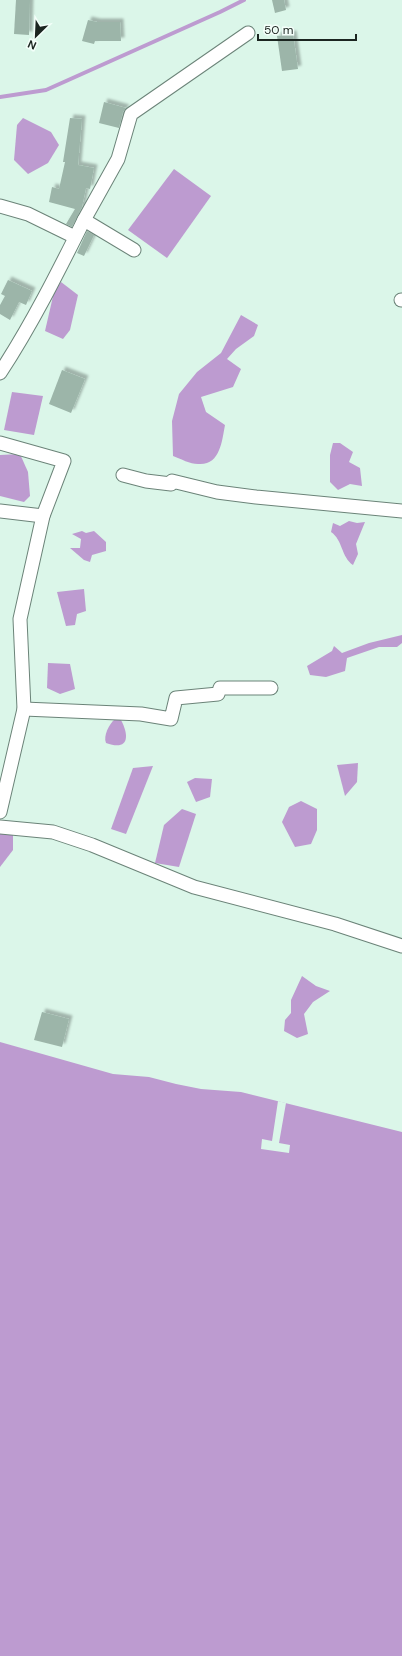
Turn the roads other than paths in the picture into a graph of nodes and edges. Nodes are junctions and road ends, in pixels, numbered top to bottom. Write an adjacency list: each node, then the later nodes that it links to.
1 (248, 33): 3 (street)
2 (0, 206): 4 (street)
3 (84, 220): 4 (street); 5 (street)
4 (76, 237): 6 (street)
5 (134, 250)
6 (0, 373)
7 (0, 443): 11 (street)
8 (122, 475): 10 (street)
9 (0, 511): 11 (street)
10 (402, 511)
11 (43, 516): 13 (street)
12 (271, 688): 13 (street)
13 (24, 709): 14 (street)
14 (0, 812)
15 (0, 827): 16 (street)
16 (402, 946)

